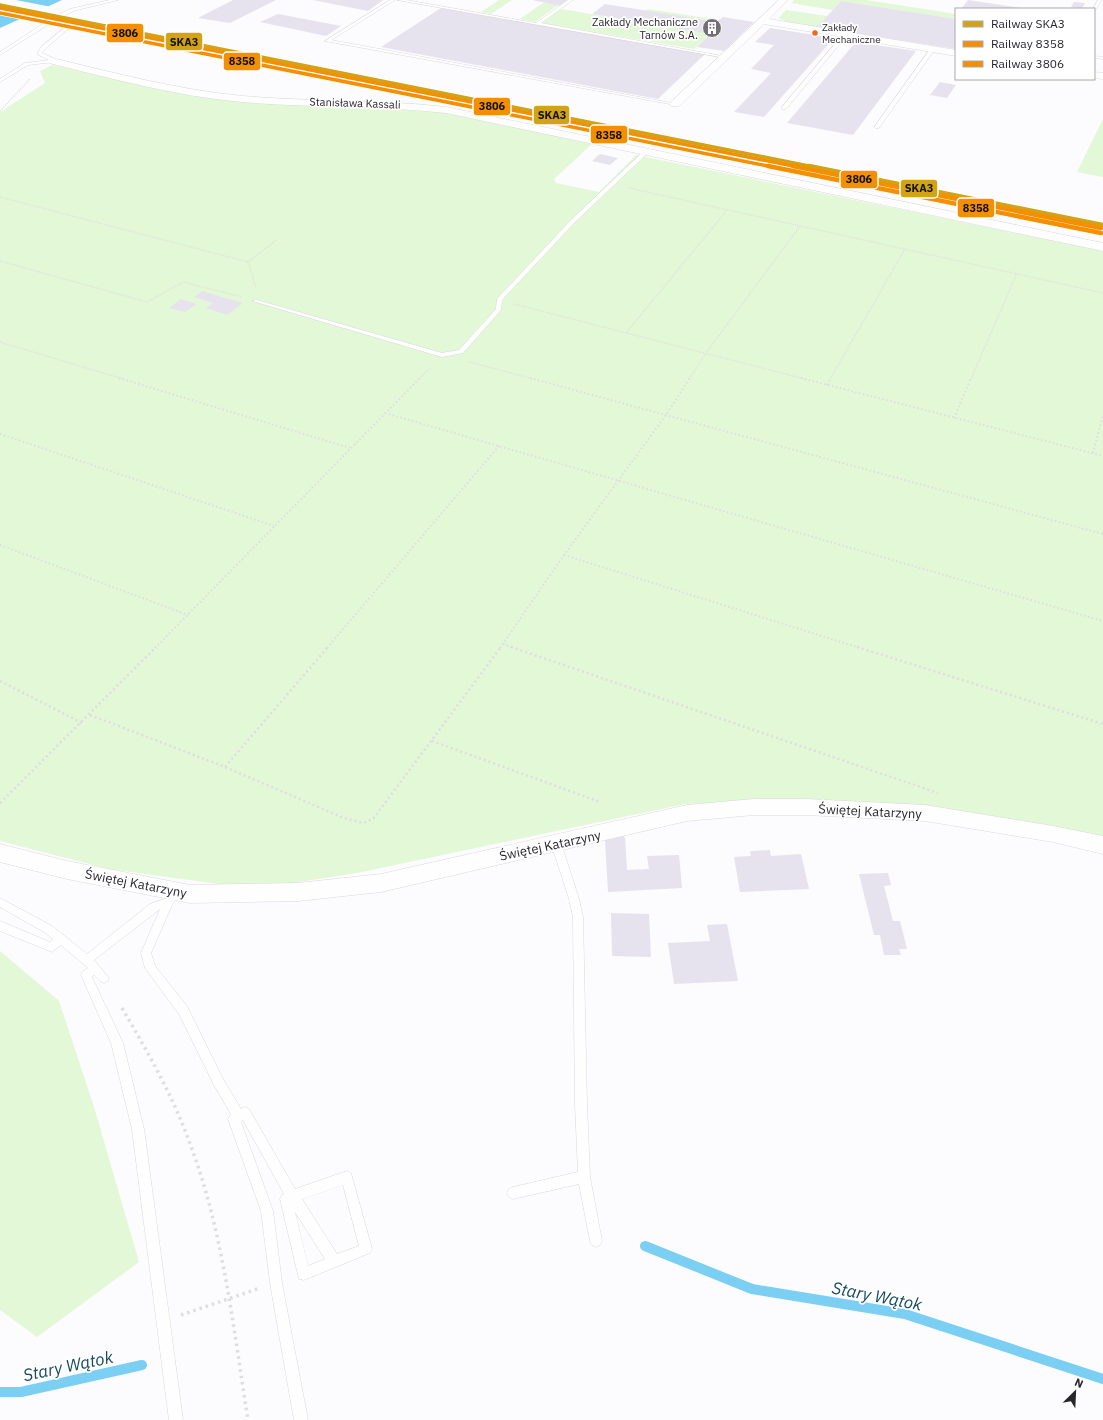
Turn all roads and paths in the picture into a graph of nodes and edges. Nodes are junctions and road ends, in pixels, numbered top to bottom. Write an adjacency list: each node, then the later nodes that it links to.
1 (116, 0): 18 (lane)
2 (127, 0): 3 (lane)
3 (134, 0)
4 (393, 0): 22 (lane)
5 (399, 0): 10 (lane)
6 (572, 0): 13 (lane)
7 (784, 0): 12 (street)
8 (1100, 0): 11 (lane)
9 (440, 3): 10 (lane)
10 (435, 6): 13 (lane)
11 (1096, 11)
12 (762, 21): 15 (street); 19 (street)
13 (537, 24): 19 (lane)
14 (66, 29): 20 (lane)
15 (846, 34): 16 (street); 23 (lane)
16 (933, 49): 17 (street); 25 (lane)
17 (955, 53)
18 (0, 54)
19 (726, 57): 22 (street)
20 (50, 62): 21 (lane); 24 (path); 26 (street, Stanisława Kassali)
21 (0, 81)
22 (675, 104)
23 (784, 108)
24 (0, 111)
25 (877, 127)
26 (647, 151): 27 (lane); 32 (street, Stanisława Kassali)
27 (611, 184): 29 (path); 39 (lane)
28 (0, 197): 35 (path)
29 (727, 210): 30 (path); 40 (path)
30 (800, 226): 33 (path); 42 (path)
31 (276, 240): 35 (path)
32 (1103, 247)
33 (905, 249): 36 (path); 45 (path)
34 (0, 261): 38 (path)
35 (248, 262): 38 (path)
36 (1017, 273): 37 (path); 49 (path)
37 (1103, 293)
38 (252, 300): 43 (lane)
39 (498, 300): 40 (path); 43 (lane)
40 (625, 333): 42 (path)
41 (0, 342): 52 (path)
42 (706, 353): 45 (path); 47 (path)
43 (442, 355): 47 (path)
44 (433, 365): 46 (path)
45 (827, 385): 49 (path)
46 (385, 413): 51 (path); 52 (path)
47 (666, 415): 55 (path); 57 (path)
48 (1103, 415): 53 (path)
49 (954, 418): 53 (path)
50 (0, 434): 56 (path)
51 (499, 446): 55 (path); 68 (path)
52 (350, 448): 56 (path)
53 (1092, 454): 54 (path)
54 (1103, 456)
55 (618, 481): 59 (path); 61 (path)
56 (274, 526): 60 (path)
57 (1103, 534)
58 (0, 545): 60 (path)
59 (564, 555): 62 (path); 66 (path)
60 (188, 615): 64 (path)
61 (1103, 621)
62 (503, 644): 67 (path); 69 (path)
63 (0, 681): 65 (path)
64 (90, 715): 65 (path); 68 (path)
65 (82, 723): 71 (path)
66 (1103, 724)
67 (432, 740): 68 (path); 70 (path)
68 (225, 767)
69 (941, 794)
70 (600, 802)
71 (0, 803)
72 (556, 844): 73 (street, Świętej Katarzyny); 75 (street, Świętej Katarzyny); 82 (lane)
73 (1103, 845)
74 (0, 853): 75 (street, Świętej Katarzyny)
75 (190, 894): 77 (lane)
76 (0, 902): 79 (lane)
77 (168, 902): 80 (lane); 81 (lane)
78 (0, 926): 79 (lane)
79 (60, 939): 80 (lane)
80 (96, 969): 88 (path); 90 (lane)
81 (239, 1116): 84 (lane); 92 (lane)
82 (584, 1177): 83 (lane); 85 (lane)
83 (512, 1193)
84 (293, 1197): 86 (lane); 86 (lane); 86 (lane)
85 (596, 1241)
86 (334, 1262)
87 (268, 1286): 88 (path)
88 (229, 1300): 89 (path); 91 (path)
89 (174, 1317)
90 (176, 1420)
91 (248, 1420)
92 (301, 1420)

